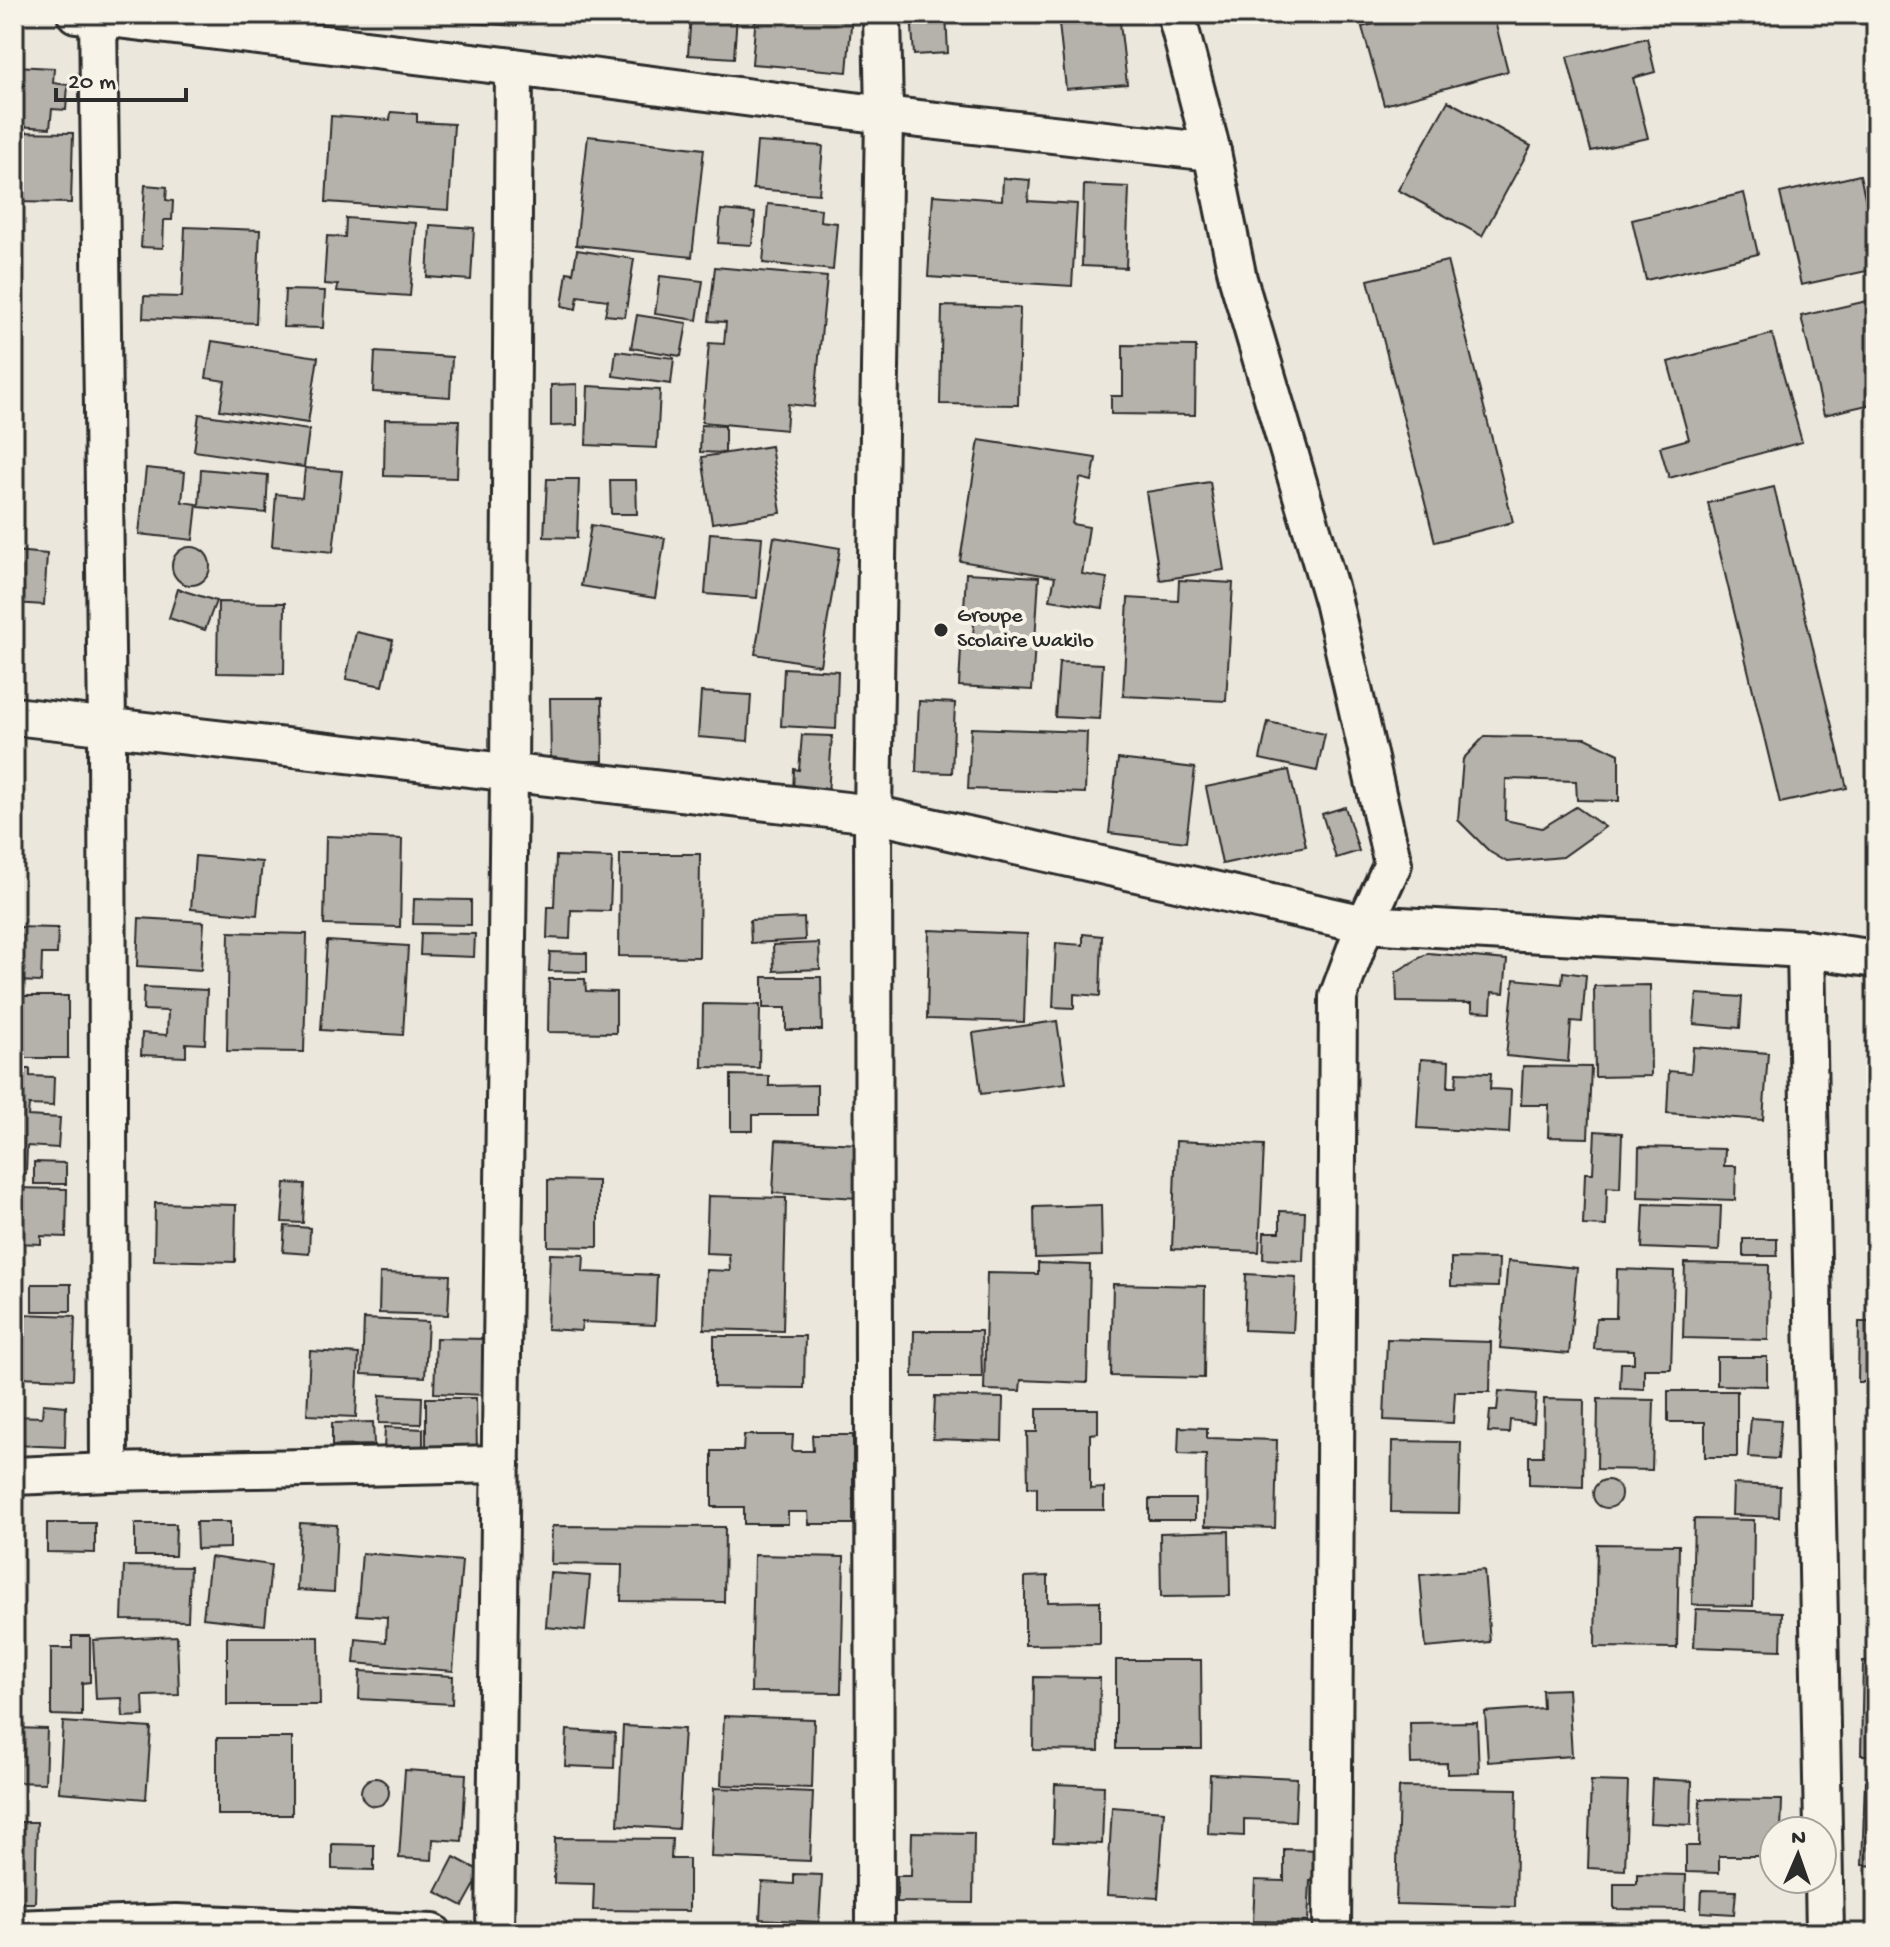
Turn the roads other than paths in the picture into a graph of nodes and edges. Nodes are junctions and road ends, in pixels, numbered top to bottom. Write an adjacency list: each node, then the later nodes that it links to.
1 (882, 14): 5 (street)
2 (1176, 14): 6 (street)
3 (90, 15): 4 (street); 8 (street)
4 (514, 67): 5 (street); 9 (street)
5 (884, 115): 6 (street); 10 (street)
6 (1212, 152): 11 (street)
7 (14, 716): 8 (street)
8 (107, 727): 9 (street); 15 (street)
9 (509, 774): 10 (street); 14 (street)
10 (873, 814): 11 (street); 21 (street)
11 (1365, 924): 12 (street); 22 (street)
12 (1806, 949): 13 (street); 23 (street)
13 (1876, 959)
14 (501, 1464): 15 (street); 20 (street)
15 (109, 1472): 16 (street)
16 (14, 1476)
17 (176, 1928): 18 (street); 19 (street)
18 (14, 1929)
19 (433, 1933)
20 (495, 1933)
21 (875, 1933)
22 (1332, 1933)
23 (1825, 1933)

